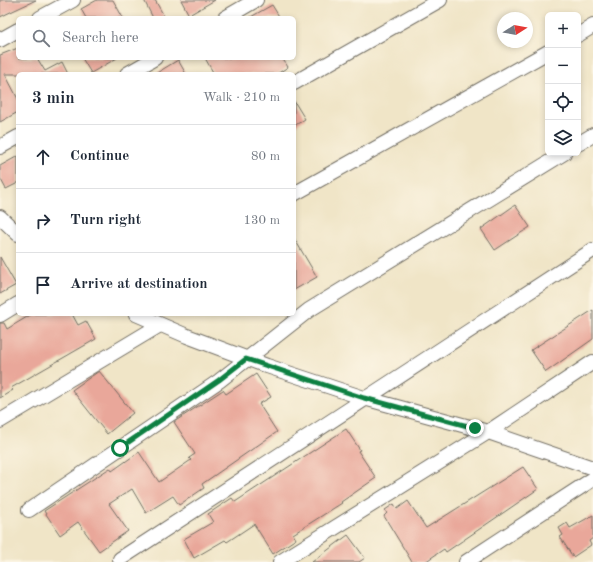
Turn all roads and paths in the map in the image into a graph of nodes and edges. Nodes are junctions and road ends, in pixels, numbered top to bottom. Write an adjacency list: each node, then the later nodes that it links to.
1 (73, 0): 4 (street)
2 (256, 0): 5 (street)
3 (440, 0): 13 (street)
4 (44, 16)
5 (228, 16)
6 (593, 26): 8 (street)
7 (16, 31): 9 (street)
8 (581, 33)
9 (0, 40)
10 (545, 54): 19 (street)
11 (152, 60): 12 (street)
12 (130, 72)
13 (296, 82)
14 (593, 135): 16 (street)
15 (16, 138): 17 (street)
16 (581, 142)
17 (0, 147)
18 (559, 156): 27 (street)
19 (296, 193)
20 (0, 218): 21 (street)
21 (16, 232)
22 (593, 250): 29 (street)
23 (16, 305): 24 (street)
24 (0, 315)
25 (140, 316): 26 (street)
26 (160, 325): 27 (street); 30 (street)
27 (246, 359): 29 (street); 34 (street)
28 (593, 362): 31 (street)
29 (364, 398): 31 (street); 35 (street)
30 (0, 421)
31 (488, 432): 32 (street); 36 (street)
32 (593, 468)
33 (593, 479): 37 (street)
34 (29, 510)
35 (120, 559)
36 (280, 562)
37 (466, 562)

